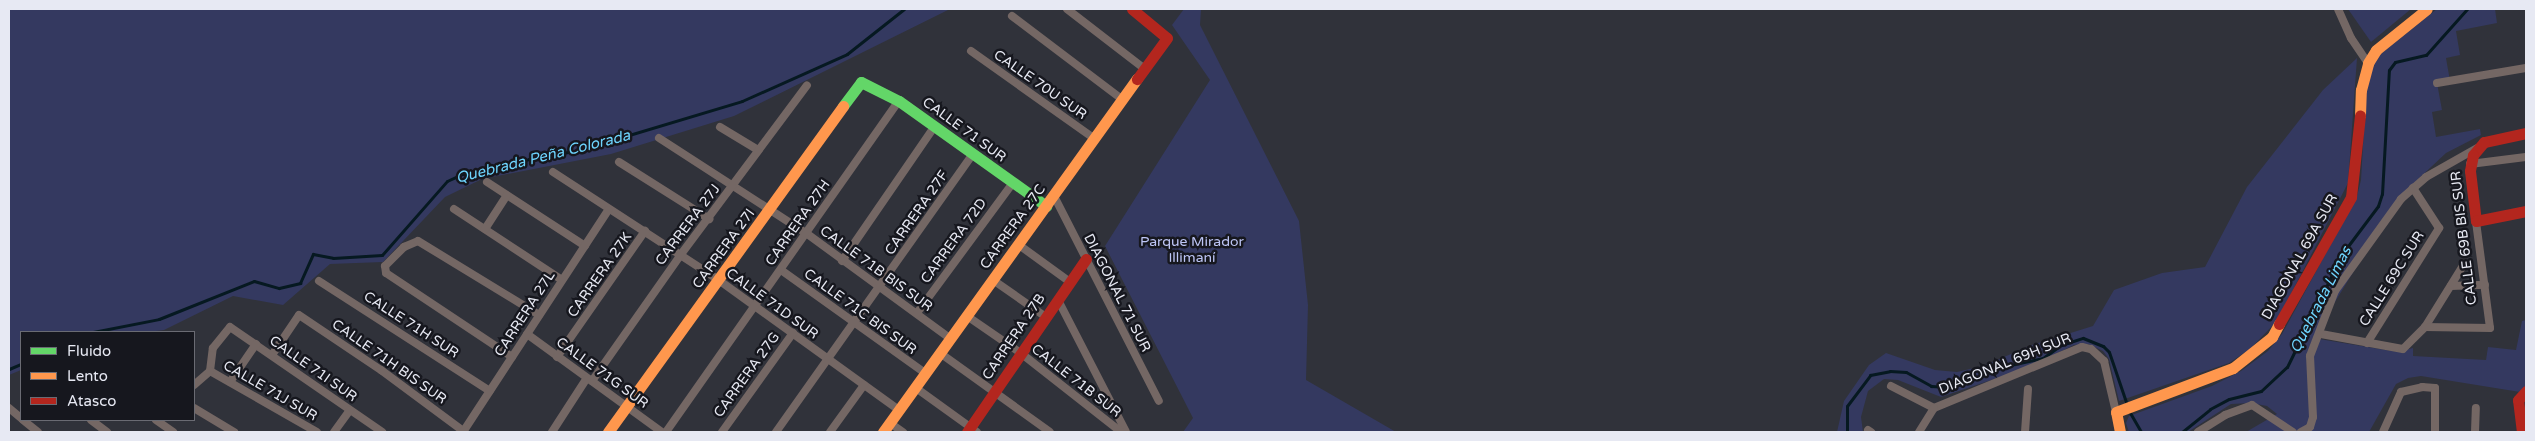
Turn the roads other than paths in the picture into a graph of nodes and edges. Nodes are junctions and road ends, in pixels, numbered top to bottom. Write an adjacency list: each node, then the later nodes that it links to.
1 (1067, 9): 9 (street)
2 (1132, 9): 9 (street, CARRERA 27C)
3 (2338, 9): 7 (street)
4 (2427, 9): 7 (street, DIAGONAL 69A SUR)
5 (1012, 16): 13 (street)
6 (970, 51): 19 (street, CALLE 70U SUR)
7 (2368, 63): 98 (street, DIAGONAL 69A SUR)
8 (2526, 68): 11 (street)
9 (1145, 69): 13 (street, CARRERA 27C)
10 (862, 82): 14 (street, CALLE 71 SUR); 35 (street, CARRERA 27I)
11 (2437, 83)
12 (807, 85): 21 (street, CARRERA 27J)
13 (1123, 100): 19 (street, CARRERA 27C)
14 (898, 101): 16 (street, CALLE 71 SUR); 42 (street, CARRERA 27H)
15 (720, 126): 21 (street)
16 (934, 127): 22 (street, CALLE 71 SUR); 47 (street)
17 (2526, 132): 20 (street)
18 (660, 138): 28 (street, CALLE 71B BIS SUR)
19 (1095, 139): 32 (street, CARRERA 27C)
20 (2478, 147): 25 (street, CALLE 69B BIS SUR); 30 (street)
21 (758, 150): 28 (street, CARRERA 27J)
22 (972, 155): 29 (street, CALLE 71 SUR); 57 (street, CARRERA 27F)
23 (2526, 157): 25 (street)
24 (619, 162): 38 (street)
25 (2470, 164): 39 (street, CALLE 69B BIS SUR)
26 (553, 172): 36 (street, CALLE 71D SUR)
27 (488, 182): 31 (street)
28 (734, 184): 35 (street, CALLE 71B BIS SUR); 38 (street, CARRERA 27J)
29 (1012, 184): 33 (street, CALLE 71 SUR); 60 (street, CARRERA 72D)
30 (2413, 188): 68 (street); 70 (street, CALLE 69C SUR)
31 (507, 195): 40 (street); 44 (street)
32 (1054, 196): 33 (street, CARRERA 27C); 46 (street, DIAGONAL 71 SUR)
33 (1046, 206): 43 (street, CARRERA 27C)
34 (454, 209): 40 (street)
35 (770, 209): 42 (street, CALLE 71B BIS SUR); 53 (street, CARRERA 27I)
36 (608, 210): 41 (street, CALLE 71D SUR); 44 (street, CARRERA 27L)
37 (2526, 211): 39 (street)
38 (709, 219): 45 (street, CARRERA 27J)
39 (2476, 221): 55 (street, CALLE 69B BIS SUR)
40 (485, 229): 50 (street)
41 (645, 232): 45 (street, CALLE 71D SUR); 76 (street, CARRERA 27K)
42 (806, 233): 47 (street, CALLE 71B BIS SUR); 49 (street, CARRERA 27H)
43 (1019, 245): 51 (street, CARRERA 27C); 54 (street)
44 (585, 246): 50 (street, CARRERA 27L)
45 (679, 257): 53 (street, CALLE 71D SUR); 80 (street, CARRERA 27J)
46 (1086, 259): 54 (street, CARRERA 27B); 90 (street, DIAGONAL 71 SUR)
47 (842, 261): 57 (street, CALLE 71B BIS SUR)
48 (2464, 264): 56 (street)
49 (781, 270): 59 (street, CARRERA 27H); 64 (street, CALLE 71C BIS SUR)
50 (562, 280): 61 (street, CARRERA 27L)
51 (994, 280): 62 (street, CARRERA 27C); 63 (street)
52 (319, 281): 88 (street, CALLE 71H SUR)
53 (720, 281): 59 (street, CALLE 71D SUR); 91 (street, CARRERA 27I)
54 (1070, 282): 58 (street, CARRERA 27B)
55 (2485, 285): 56 (street); 65 (street, CALLE 69B BIS SUR)
56 (2451, 286): 65 (street)
57 (881, 288): 60 (street, CALLE 71B BIS SUR); 64 (street, CARRERA 27F)
58 (1058, 300): 63 (street, CARRERA 27B); 124 (street)
59 (755, 305): 66 (street, CALLE 71D SUR); 117 (street, CARRERA 27H)
60 (917, 313): 69 (street, CALLE 71B BIS SUR)
61 (540, 315): 67 (street, CARRERA 27L); 75 (street)
62 (967, 316): 69 (street, CARRERA 27C); 73 (street, CALLE 71B SUR)
63 (1046, 317): 73 (street, CARRERA 27B)
64 (854, 323): 77 (street, CARRERA 27F); 79 (street, CALLE 71C BIS SUR)
65 (2425, 327): 70 (street)
66 (793, 333): 77 (street, CALLE 71D SUR); 118 (street, CARRERA 27G)
67 (527, 334): 75 (street, CARRERA 27L); 76 (street, CALLE 71G SUR)
68 (2320, 334): 70 (street); 130 (street)
69 (951, 339): 72 (street, CARRERA 27C)
70 (2367, 343)
71 (256, 344): 74 (street, CALLE 71I SUR); 78 (street, CALLE 71I SUR); 81 (street)
72 (940, 354): 79 (street, CARRERA 27C); 89 (street)
73 (1022, 354): 89 (street, CARRERA 27B); 123 (street, CALLE 71B SUR)
74 (272, 355): 96 (street, CALLE 71I SUR); 113 (street, CALLE 71H BIS SUR)
75 (512, 357): 88 (street, CARRERA 27L)
76 (557, 357): 80 (street, CALLE 71G SUR)
77 (828, 360): 83 (street, CALLE 71D SUR); 119 (street, CARRERA 27F)
78 (210, 371): 81 (street, CALLE 71J SUR); 82 (street)
79 (926, 374): 85 (street, CARRERA 27C)
80 (589, 380): 91 (street, CALLE 71G SUR); 114 (street, CARRERA 27J)
81 (230, 382): 110 (street, CALLE 71J SUR)
82 (195, 384)
83 (864, 385): 97 (street, CALLE 71D SUR); 120 (street)
84 (1891, 386): 93 (street)
85 (916, 388): 97 (street, CARRERA 27C); 104 (street)
86 (2028, 390): 126 (street)
87 (2526, 390): 134 (street)
88 (490, 391): 113 (street, CARRERA 27L)
89 (995, 393): 104 (street, CARRERA 27B); 122 (street)
90 (1158, 401)
91 (626, 406): 115 (street, CARRERA 27I); 116 (street, CALLE 71G SUR)
92 (9, 408): 99 (street)
93 (1934, 408): 98 (street, DIAGONAL 69H SUR); 125 (street)
94 (2476, 408): 133 (street)
95 (195, 409): 109 (street)
96 (350, 410): 111 (street); 112 (street, CALLE 71I SUR)
97 (900, 410): 103 (street, CARRERA 27C)
98 (2120, 410): 127 (street)
99 (20, 417)
100 (24, 421): 105 (street)
101 (91, 421): 106 (street)
102 (160, 421): 107 (street); 108 (street)
103 (887, 428): 121 (street)
104 (971, 431)
105 (38, 432)
106 (107, 432)
107 (157, 432)
108 (173, 432)
109 (234, 432)
110 (317, 432)
111 (334, 432)
112 (382, 432)
113 (463, 432)
114 (552, 432)
115 (608, 432)
116 (662, 432)
117 (666, 432)
118 (722, 432)
119 (776, 432)
120 (830, 432)
121 (903, 432)
122 (1050, 432)
123 (1121, 432)
124 (1126, 432)
125 (1919, 432)
126 (2024, 432)
127 (2120, 432)
128 (2198, 432): 129 (street)
129 (2293, 432)
130 (2301, 432)
131 (2383, 432): 132 (street)
132 (2435, 432)
133 (2475, 432)
134 (2522, 432)

